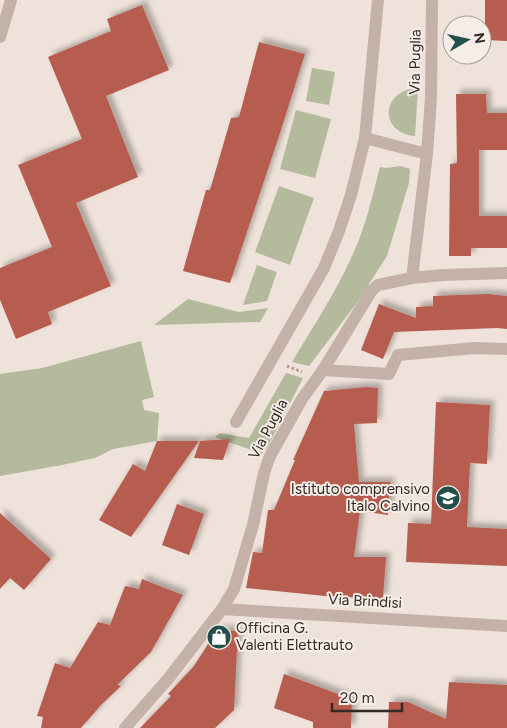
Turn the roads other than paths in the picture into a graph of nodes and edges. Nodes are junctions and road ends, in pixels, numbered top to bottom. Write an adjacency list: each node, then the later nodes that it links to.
1 (11, 0): 4 (street)
2 (378, 0): 5 (street, Via Puglia)
3 (432, 0): 6 (street, Via Puglia)
4 (0, 37)
5 (365, 138): 6 (street); 11 (street, Via Puglia)
6 (427, 154): 8 (street, Via Puglia)
7 (507, 273): 8 (street)
8 (412, 278): 10 (street, Via Puglia)
9 (507, 349): 10 (street)
10 (320, 373): 12 (street, Via Puglia)
11 (236, 422)
12 (222, 609): 13 (street, Via Brindisi); 14 (street, Via Puglia)
13 (507, 626)
14 (124, 728)

